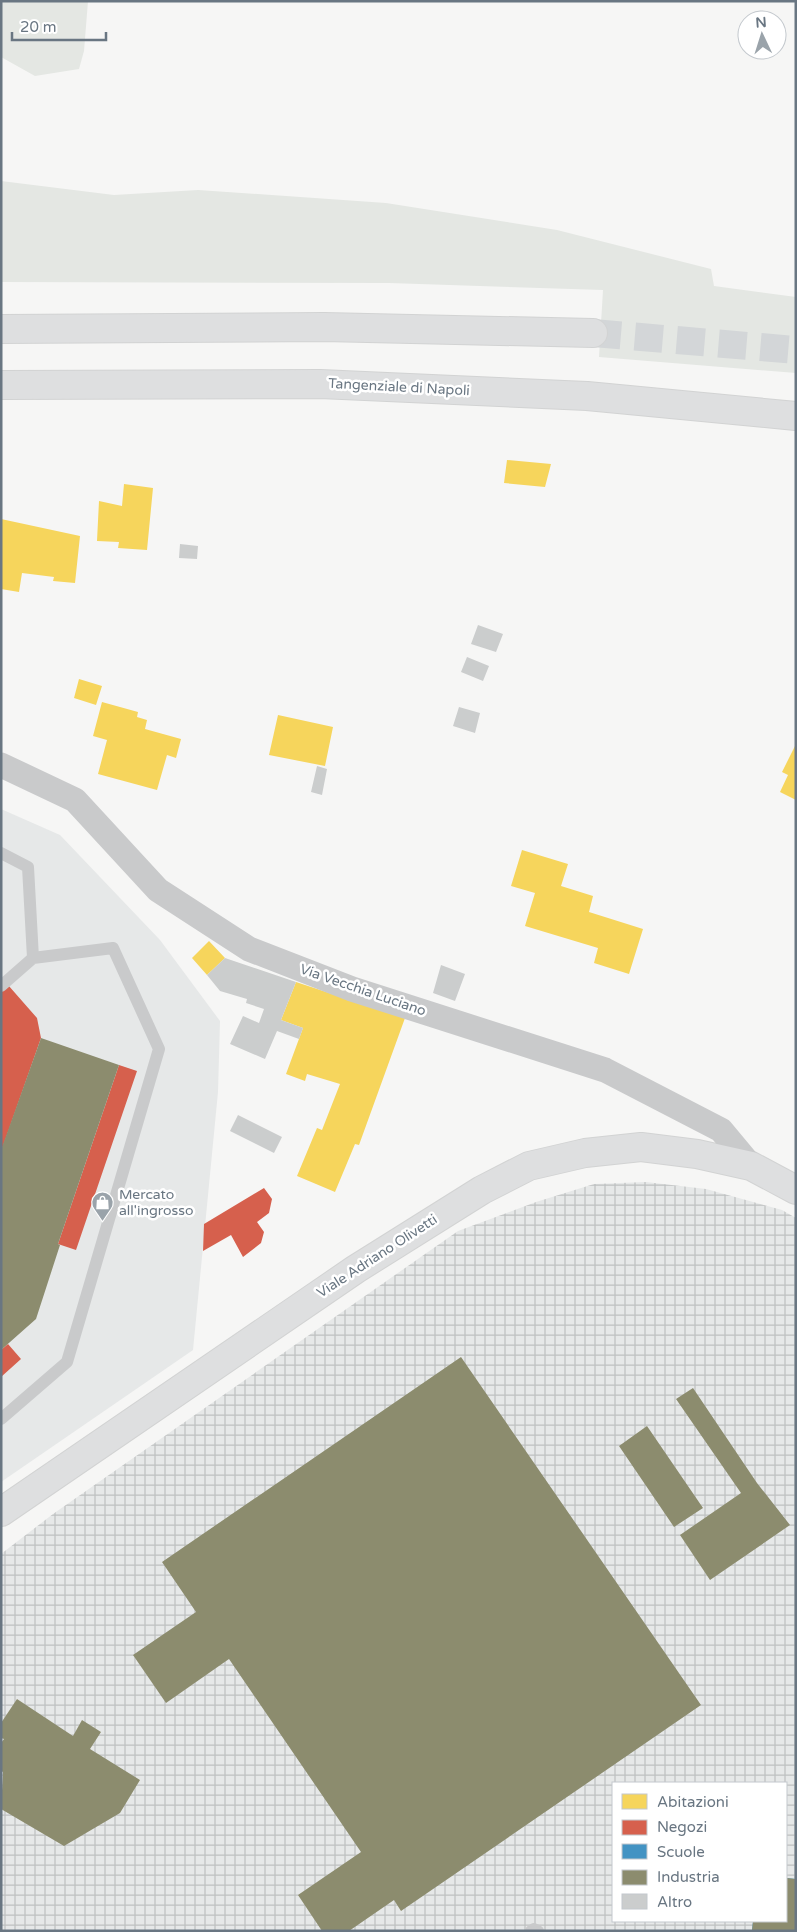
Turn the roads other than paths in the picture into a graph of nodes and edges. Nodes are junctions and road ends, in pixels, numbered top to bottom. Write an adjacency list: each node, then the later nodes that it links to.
1 (1, 328): 2 (main road)
2 (592, 333)
3 (1, 385): 4 (main road, Tangenziale di Napoli)
4 (796, 416)
5 (1, 766): 9 (street, Via Vecchia Luciano)
6 (1, 853): 7 (lane)
7 (33, 958): 8 (lane); 11 (lane)
8 (1, 986)
9 (751, 1166): 10 (main road, Viale Adriano Olivetti); 12 (main road, Viale Adriano Olivetti)
10 (796, 1190)
11 (1, 1419)
12 (1, 1512)
13 (531, 1931): 14 (lane)
14 (538, 1931)

